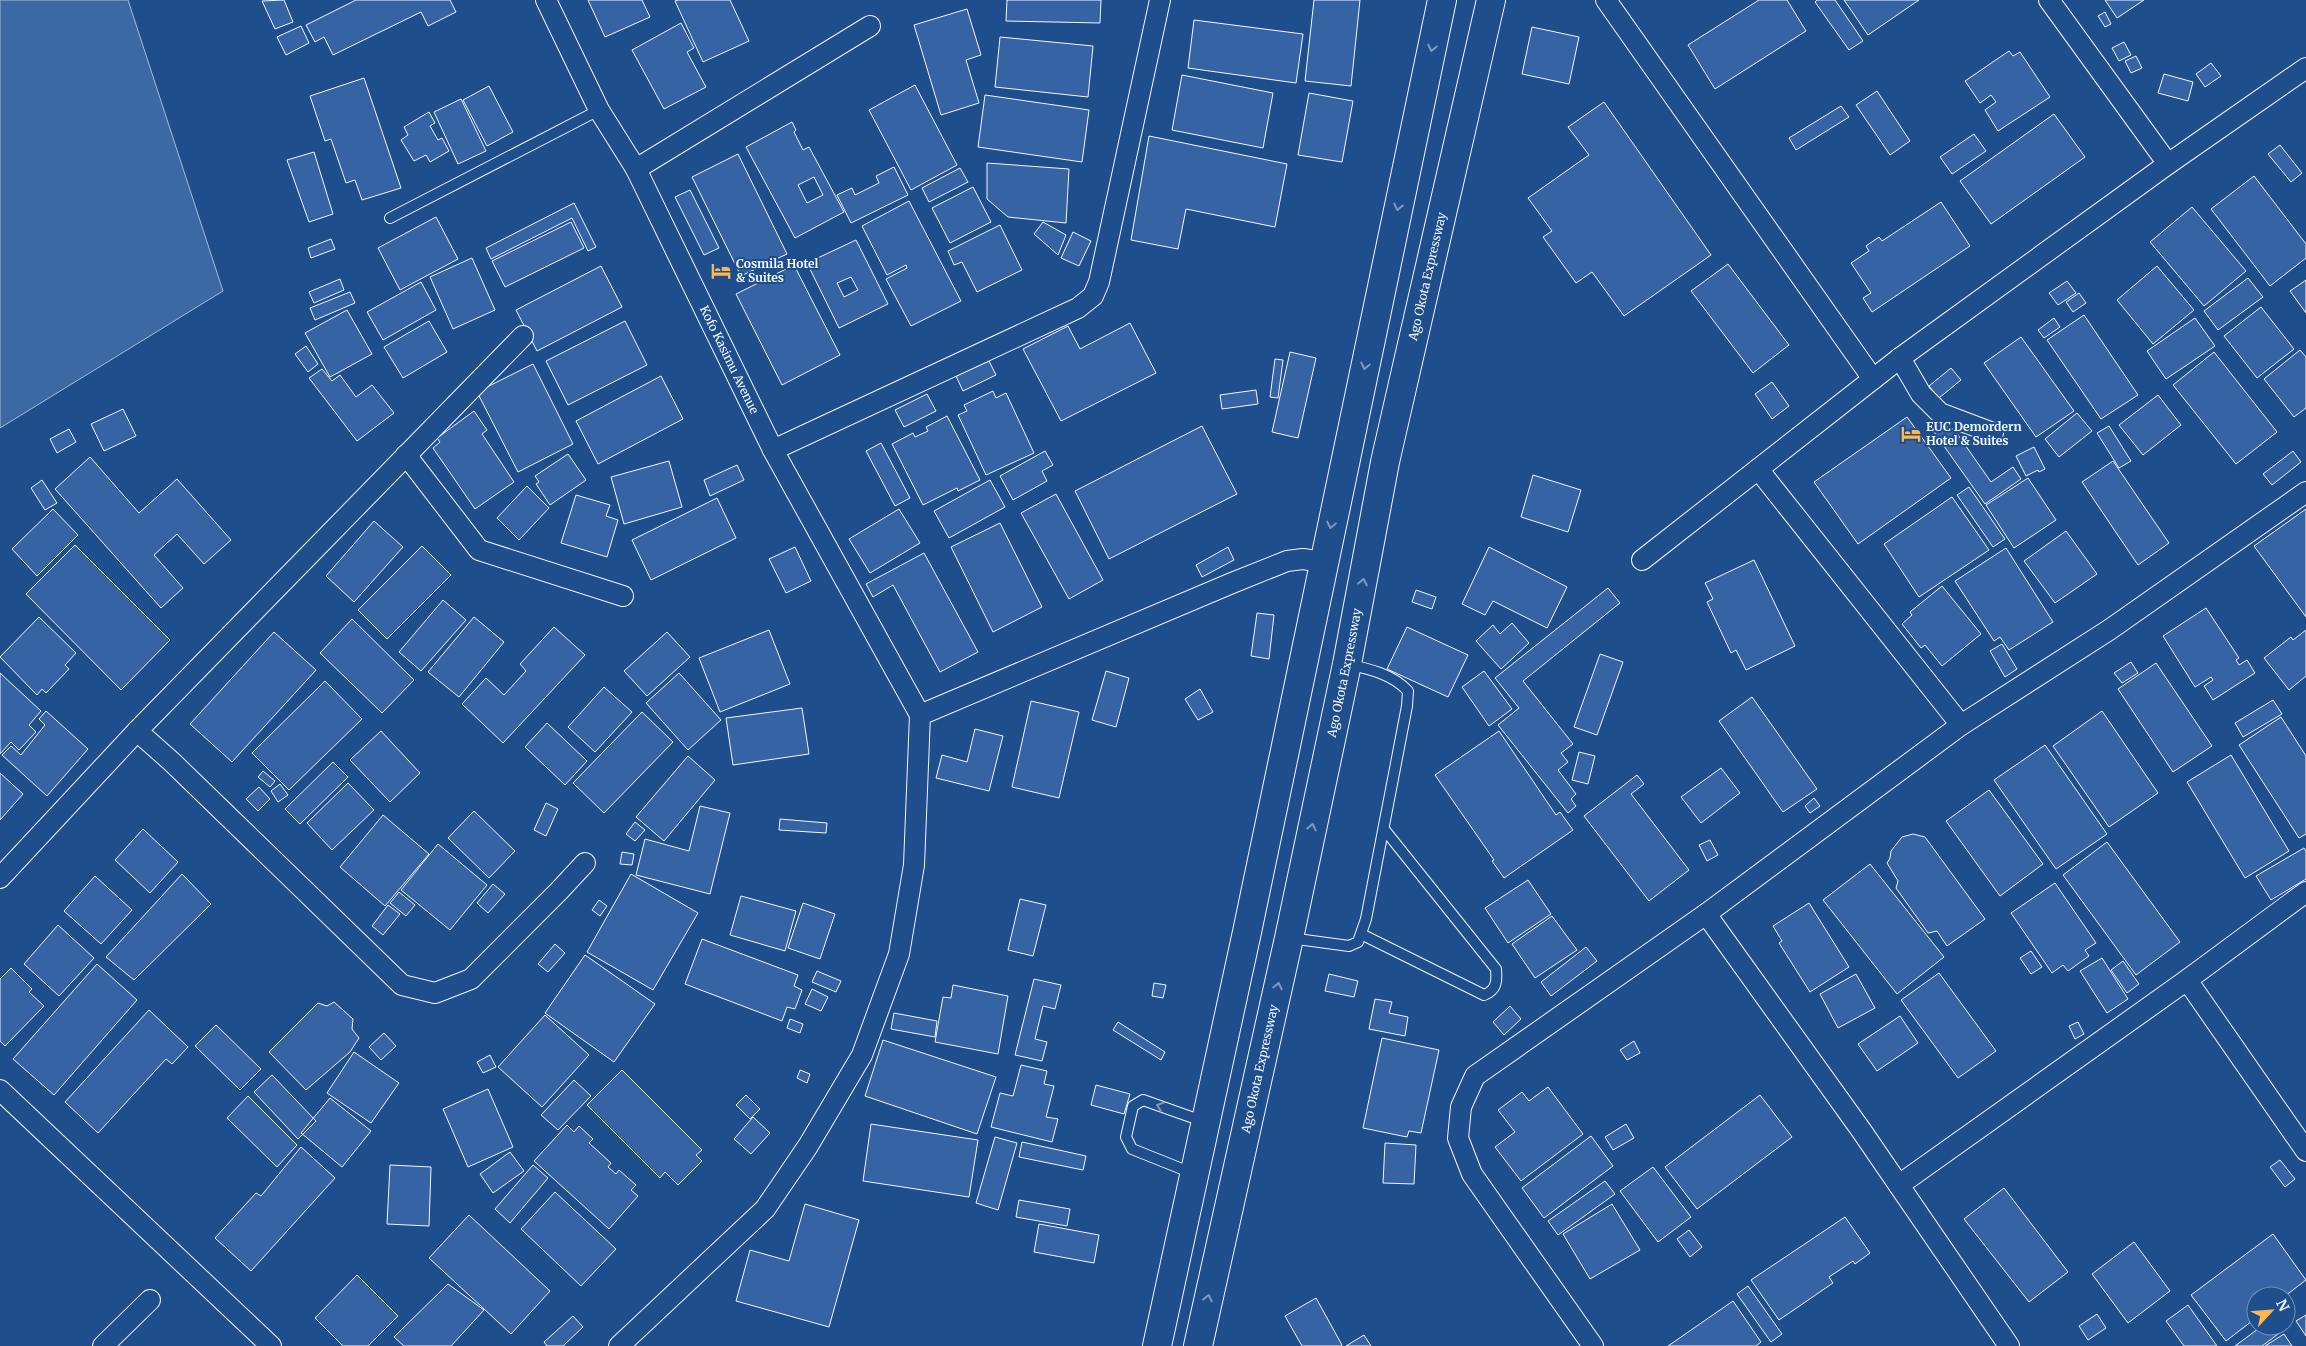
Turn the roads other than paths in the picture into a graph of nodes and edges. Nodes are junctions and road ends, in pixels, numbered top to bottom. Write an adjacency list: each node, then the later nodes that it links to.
1 (1160, 0): 17 (street)
2 (1442, 0): 22 (main road, one-way to 22)
3 (1492, 0): 24 (main road, Ago Okota Expressway, one-way to 3)
4 (1606, 0): 15 (street)
5 (2049, 0): 10 (street)
6 (547, 1): 9 (street, Kofo Kasimu Avenue)
7 (870, 26): 11 (street)
8 (2306, 68): 10 (street)
9 (599, 110): 11 (street, Kofo Kasimu Avenue); 12 (lane)
10 (2168, 164): 14 (street)
11 (636, 169): 17 (street, Kofo Kasimu Avenue)
12 (390, 218)
13 (523, 336): 18 (street)
14 (1900, 358): 15 (street); 16 (street)
15 (1873, 379): 19 (street)
16 (1994, 433)
17 (774, 450): 25 (street, Kofo Kasimu Avenue)
18 (406, 455): 23 (street); 27 (street)
19 (1758, 469): 21 (street); 26 (street)
20 (2306, 492): 26 (street)
21 (1642, 560)
22 (1323, 562): 25 (street); 37 (main road)
23 (623, 596)
24 (1347, 664): 28 (lane); 34 (main road, Ago Okota Expressway, one-way to 24)
25 (920, 715): 45 (street)
26 (1961, 725): 32 (street)
27 (137, 731): 29 (street); 30 (street)
28 (1384, 829): 33 (lane); 33 (lane)
29 (585, 863)
30 (0, 878)
31 (2306, 892): 35 (street)
32 (1706, 914): 40 (street); 42 (street)
33 (1362, 934): 34 (lane)
34 (1289, 938): 47 (main road, Ago Okota Expressway, one-way to 34)
35 (2187, 980): 38 (street); 40 (street)
36 (0, 1090): 44 (street)
37 (1206, 1122): 39 (main road); 39 (lane, one-way to 39)
38 (2306, 1151)
39 (1195, 1174): 46 (main road)
40 (1899, 1185): 48 (street)
41 (150, 1300): 43 (street)
42 (1589, 1345)
43 (103, 1346)
44 (271, 1346)
45 (619, 1346)
46 (1158, 1346)
47 (1198, 1346)
48 (2009, 1346)

